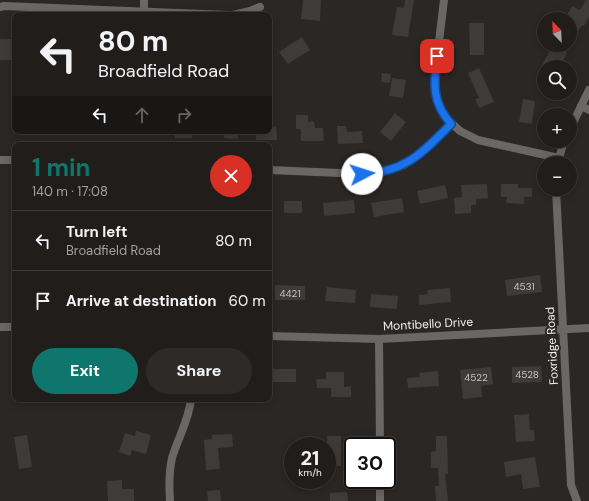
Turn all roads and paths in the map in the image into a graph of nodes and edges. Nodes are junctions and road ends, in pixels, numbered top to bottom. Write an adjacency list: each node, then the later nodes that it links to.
1 (144, 0): 5 (street)
2 (444, 0): 11 (street)
3 (1, 5): 5 (street)
4 (260, 7): 6 (street)
5 (144, 12)
6 (246, 12)
7 (589, 90): 8 (street)
8 (581, 106): 9 (street); 10 (street)
9 (589, 110)
10 (577, 114)
11 (451, 124): 12 (street); 15 (street)
12 (542, 156)
13 (0, 160): 14 (street)
14 (12, 160)
15 (272, 170)
16 (556, 196): 20 (street, Foxridge Road)
17 (0, 327): 18 (street)
18 (12, 327)
19 (589, 328): 20 (street, Montibello Drive)
20 (564, 329): 22 (street, Montibello Drive); 28 (street, Foxridge Road)
21 (272, 336): 22 (street, Montibello Drive)
22 (379, 339): 24 (street)
23 (190, 402): 26 (street)
24 (380, 437)
25 (380, 489): 27 (street)
26 (170, 501)
27 (380, 501)
28 (577, 501)

